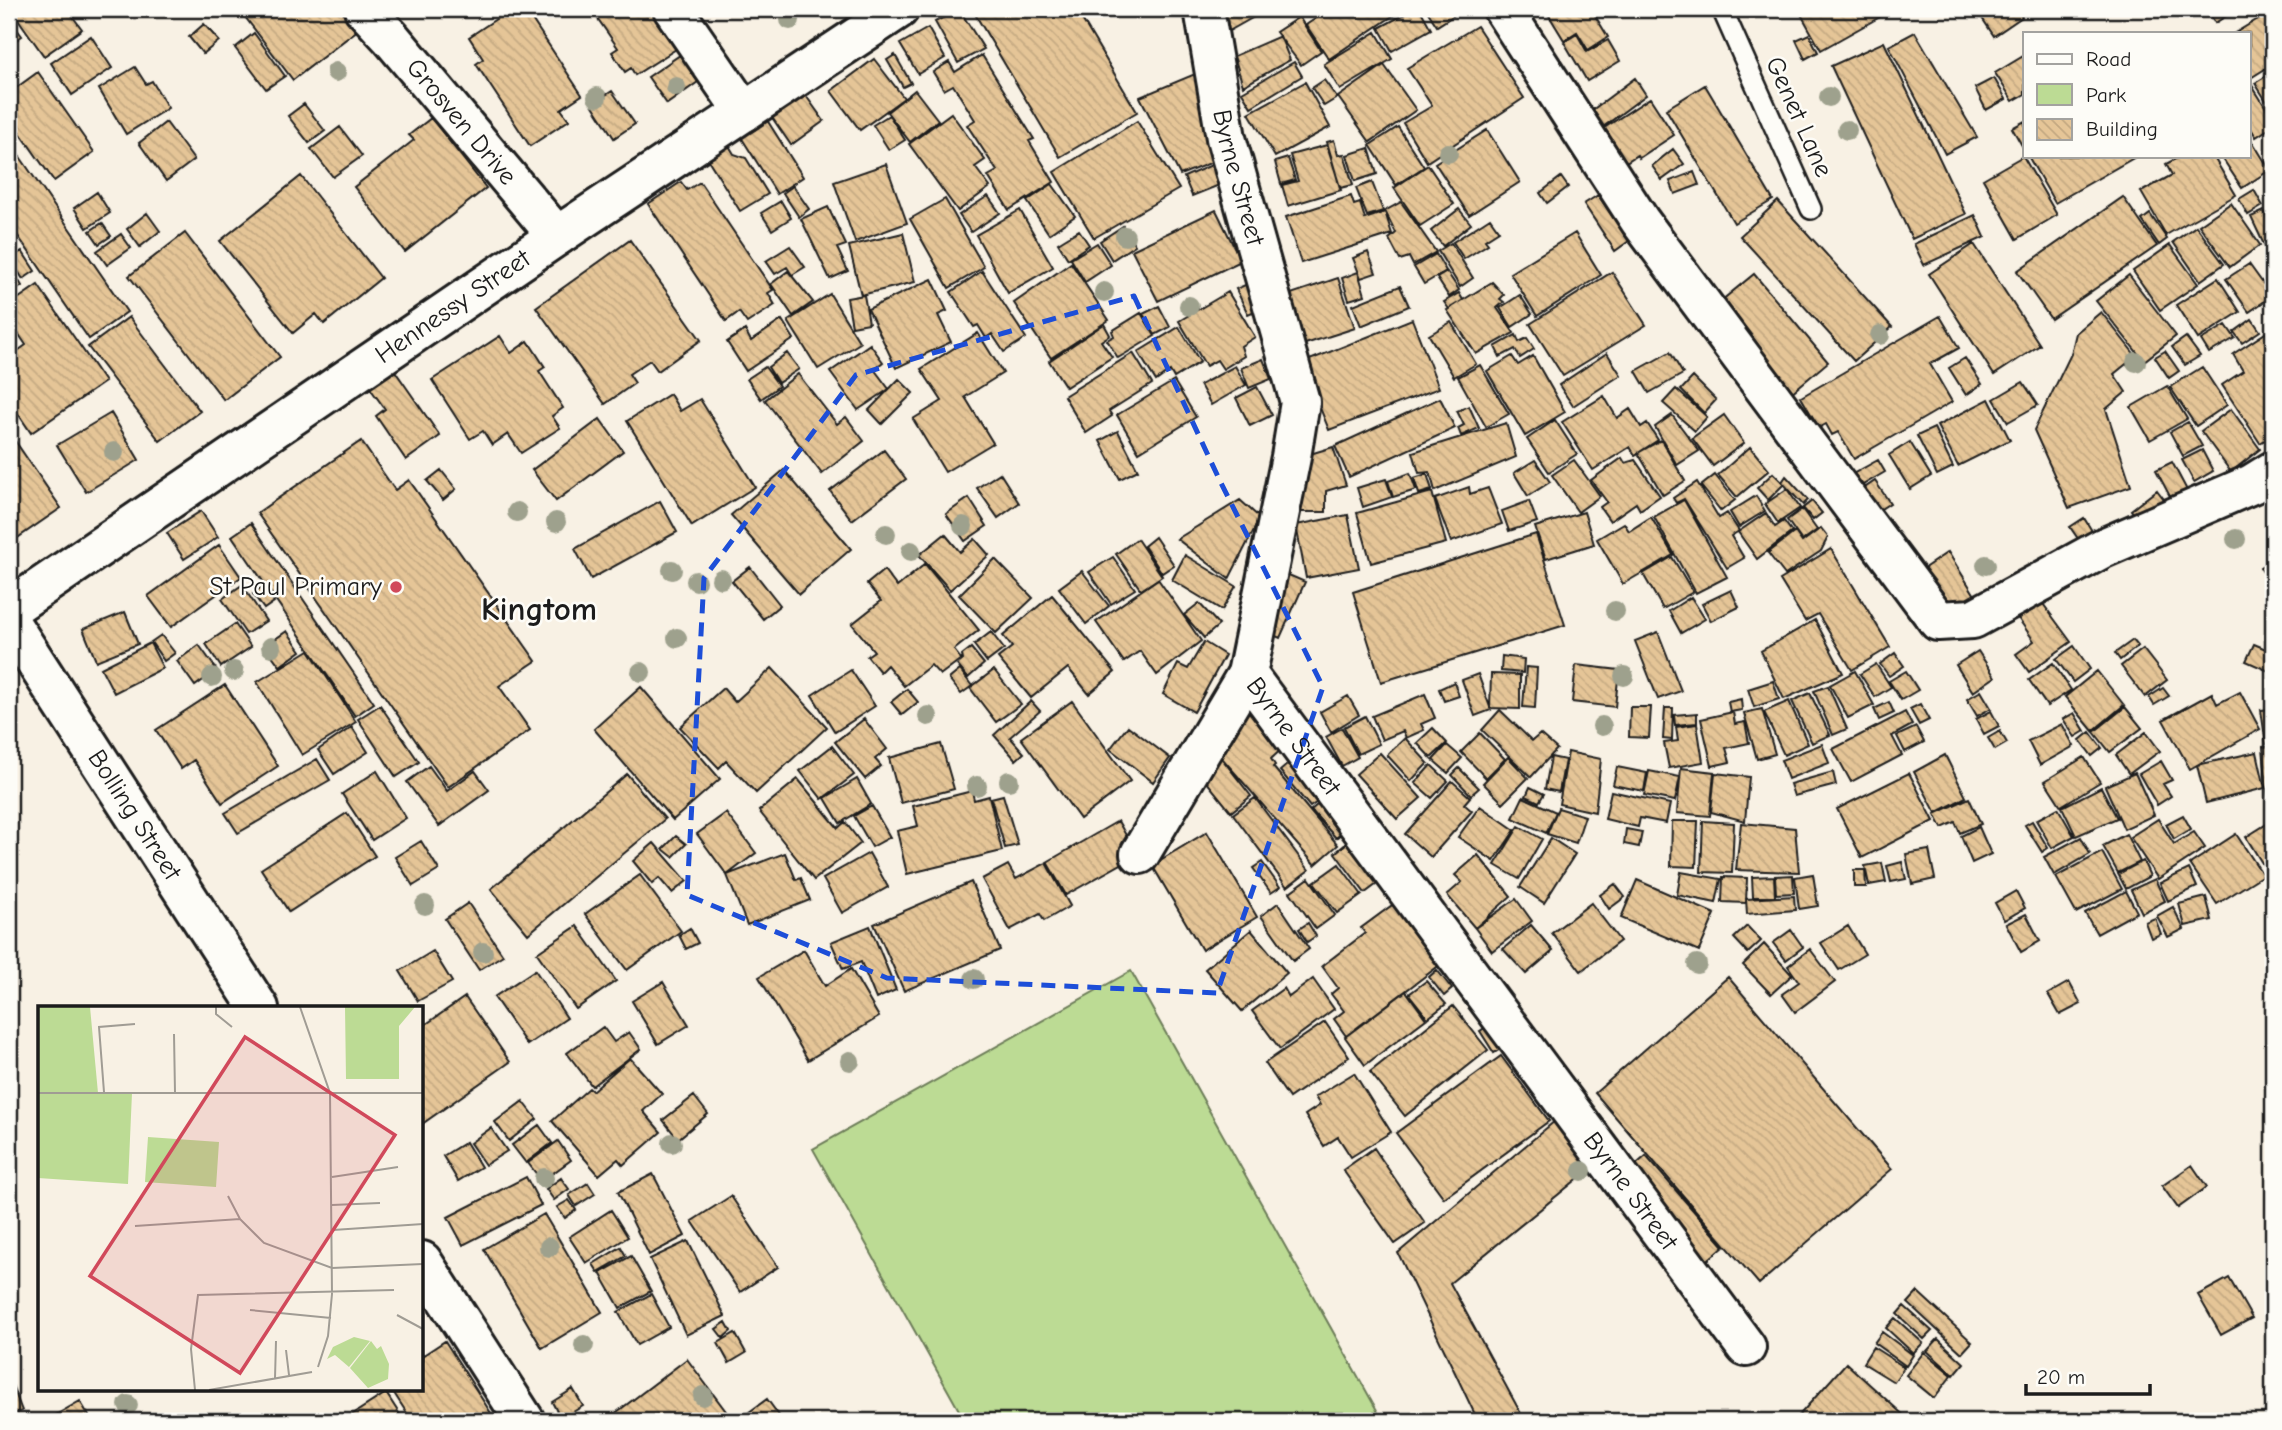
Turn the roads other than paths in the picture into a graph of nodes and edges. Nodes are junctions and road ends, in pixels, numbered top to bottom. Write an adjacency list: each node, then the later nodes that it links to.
1 (364, 9): 9 (street, Grosven Drive)
2 (673, 9): 7 (street)
3 (899, 9): 7 (street, Hennessy Street)
4 (1204, 9): 13 (street, Byrne Street)
5 (1503, 9): 10 (street)
6 (1722, 9): 8 (lane, Genet Lane)
7 (744, 112): 9 (street, Hennessy Street)
8 (1811, 209)
9 (557, 236): 11 (street, Hennessy Street)
10 (2273, 471)
11 (9, 609)
12 (9, 621): 15 (street, Bolling Street)
13 (1247, 674): 14 (street); 17 (street, Byrne Street)
14 (1140, 854)
15 (258, 1006)
16 (424, 1264): 18 (street)
17 (1746, 1347)
18 (525, 1421)

